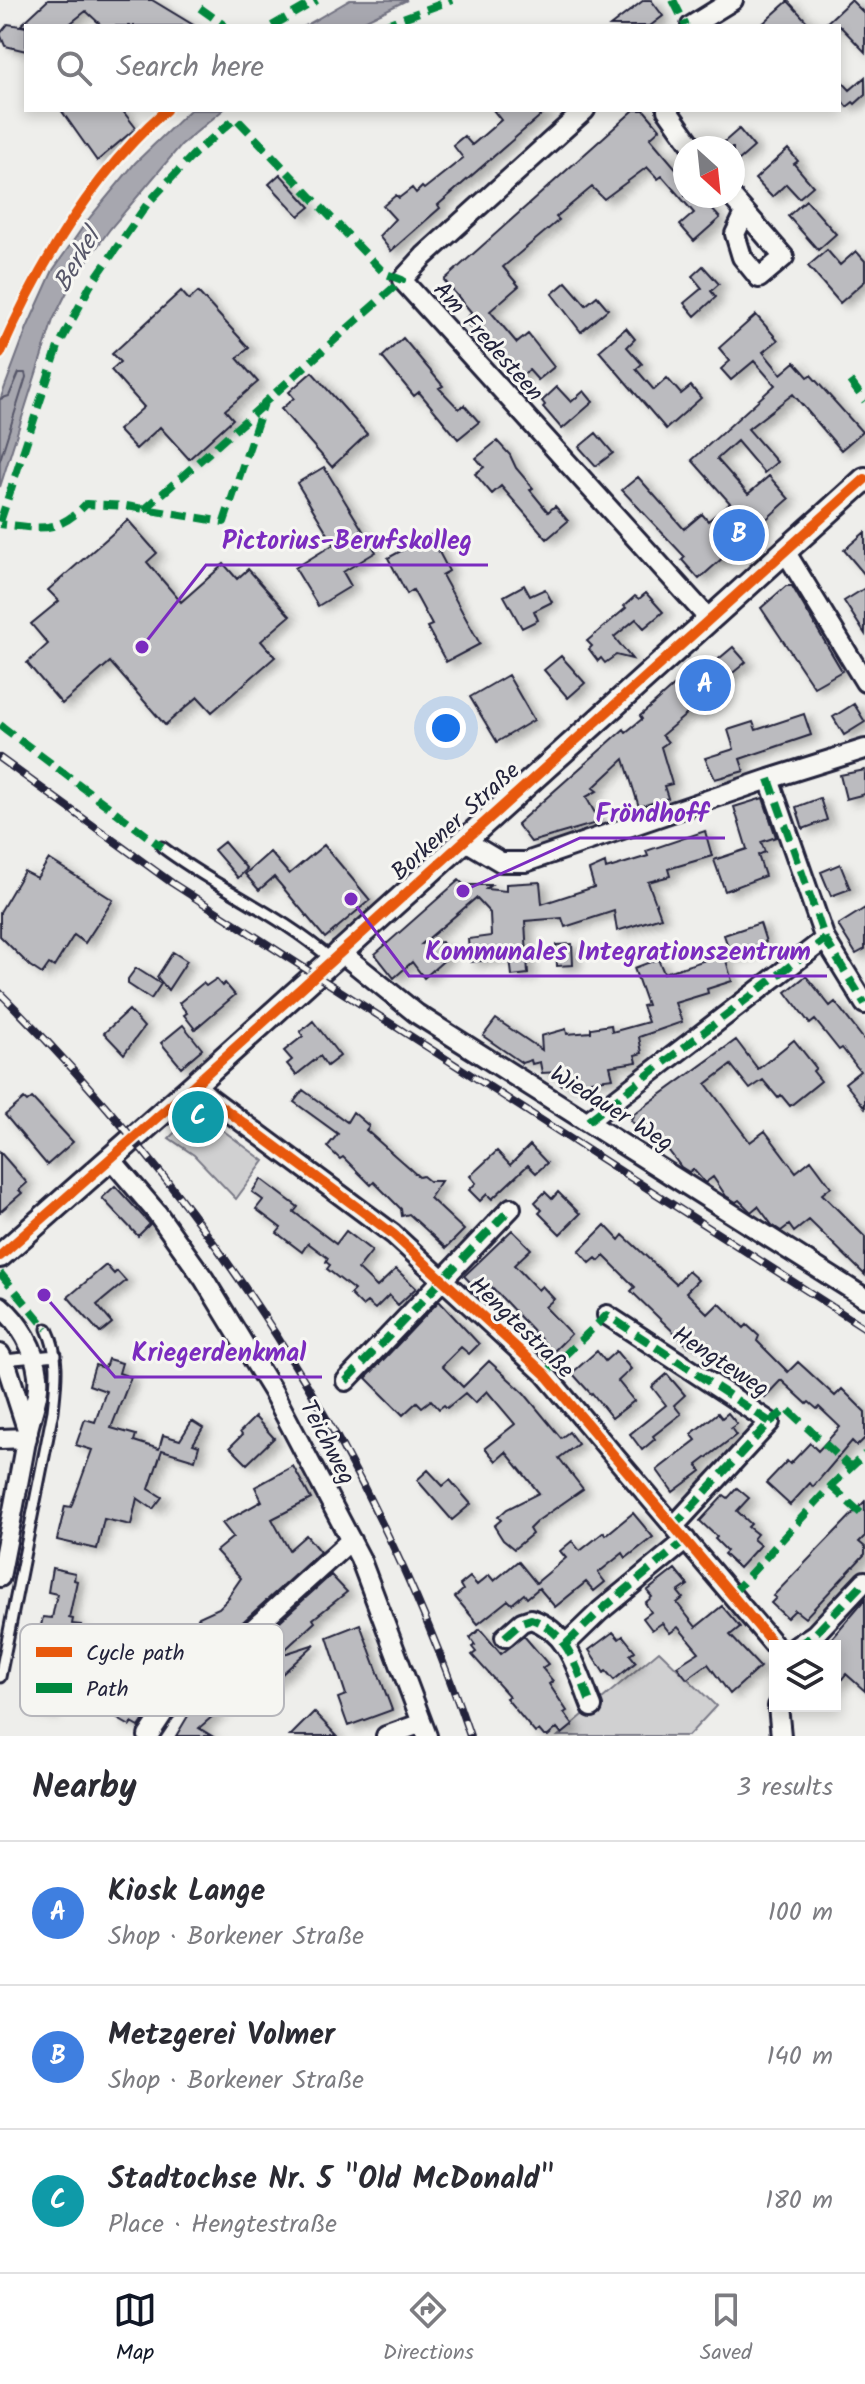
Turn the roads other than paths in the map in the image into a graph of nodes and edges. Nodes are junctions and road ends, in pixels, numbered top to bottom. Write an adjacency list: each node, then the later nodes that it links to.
1 (733, 0): 2 (street)
2 (694, 24)
3 (583, 112): 10 (street, Am Fredesteen)
4 (668, 112): 5 (street)
5 (685, 136)
6 (741, 208): 7 (street)
7 (745, 213)
8 (865, 479): 9 (street, Borkener Straße)
9 (785, 551): 10 (street, Borkener Straße); 11 (street)
10 (709, 619): 14 (street, Borkener Straße)
11 (865, 682)
12 (865, 749): 13 (street)
13 (769, 779): 14 (street); 16 (street)
14 (464, 840): 17 (street, Borkener Straße)
15 (162, 847): 17 (lane)
16 (825, 939): 18 (street); 20 (street)
17 (335, 955): 19 (street, Borkener Straße); 20 (street, Wiedauer Weg)
18 (865, 1004)
19 (195, 1084): 21 (street, Borkener Straße); 24 (street, Hengtestraße)
20 (588, 1121): 25 (street, Wiedauer Weg)
21 (110, 1158): 23 (street, Borkener Straße); 36 (street, Teichweg)
22 (511, 1208): 24 (street)
23 (0, 1256)
24 (443, 1279): 32 (street); 35 (street, Hengtestraße)
25 (865, 1298)
26 (0, 1306): 31 (street)
27 (607, 1315): 35 (street, Hengteweg)
28 (47, 1329): 29 (lane)
29 (56, 1355): 31 (lane); 44 (lane)
30 (2, 1357): 31 (lane); 33 (street)
31 (34, 1358): 33 (street)
32 (346, 1381)
33 (28, 1435): 34 (street); 37 (street)
34 (0, 1439)
35 (680, 1533): 41 (street, Hengtestraße); 43 (street, Hengteweg)
36 (351, 1540): 39 (street); 48 (street, Teichweg)
37 (0, 1577)
38 (865, 1581): 42 (street)
39 (258, 1624)
40 (505, 1637): 43 (street)
41 (770, 1640)
42 (806, 1640)
43 (566, 1644): 45 (street)
44 (0, 1677)
45 (592, 1707)
46 (779, 1712): 51 (street)
47 (161, 1716): 49 (street)
48 (425, 1730): 50 (street)
49 (148, 1736)
50 (386, 1736)
51 (781, 1736)

